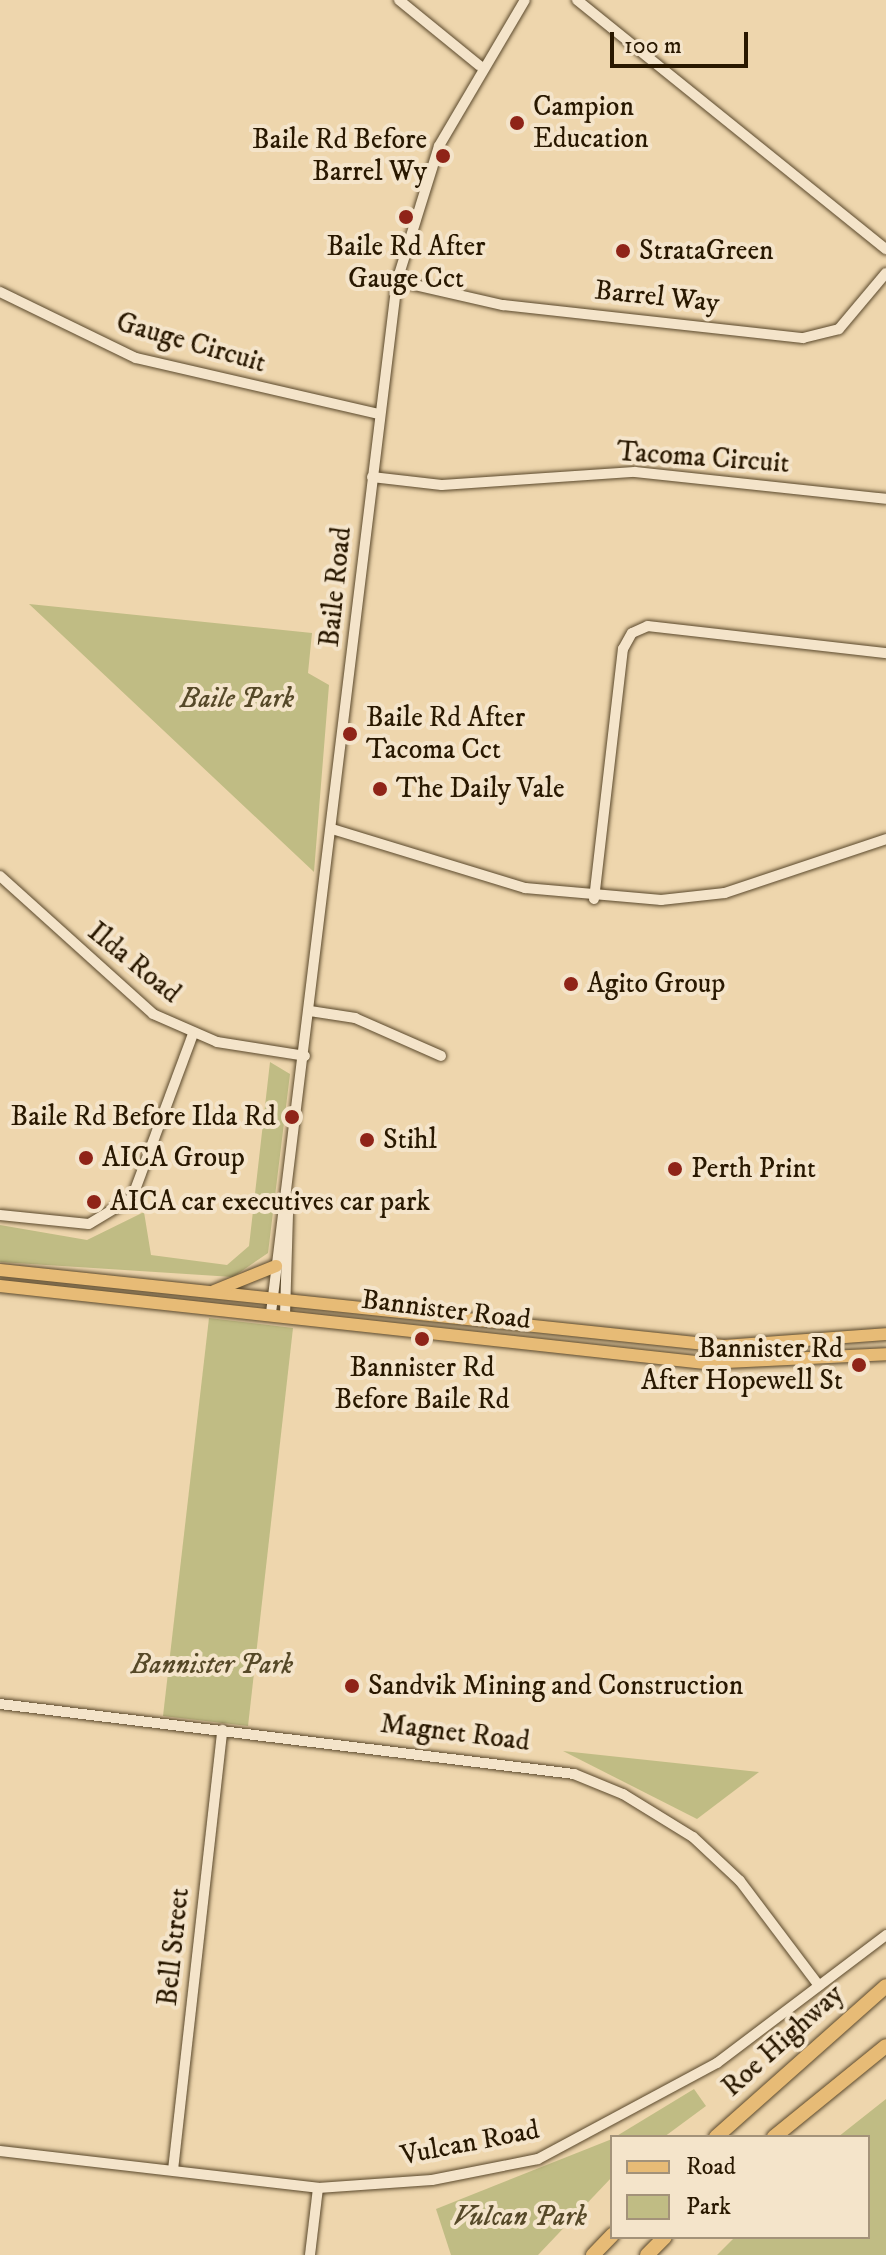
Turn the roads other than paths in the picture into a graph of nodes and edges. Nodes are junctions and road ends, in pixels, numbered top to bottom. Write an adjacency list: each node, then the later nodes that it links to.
1 (399, 0): 4 (street)
2 (525, 0): 4 (street, Baile Road)
3 (577, 0): 5 (street)
4 (480, 66): 7 (street, Baile Road)
5 (886, 249)
6 (886, 273): 7 (street, Barrel Way)
7 (397, 281): 9 (street, Baile Road)
8 (0, 292): 9 (street, Gauge Circuit)
9 (378, 414): 10 (street, Baile Road)
10 (372, 477): 11 (street, Tacoma Circuit); 13 (street, Baile Road)
11 (886, 499)
12 (886, 653): 16 (street)
13 (332, 829): 16 (street); 17 (street, Baile Road)
14 (886, 839): 16 (street)
15 (0, 876): 18 (street, Ilda Road)
16 (594, 899)
17 (310, 1011): 19 (street, Baile Road); 20 (street)
18 (193, 1034): 19 (street, Ilda Road); 22 (street)
19 (305, 1056): 21 (street, Baile Road)
20 (441, 1056)
21 (287, 1208): 23 (street, Baile Road); 28 (street, Baile Road)
22 (0, 1215)
23 (276, 1266): 26 (main road); 27 (street, Baile Road)
24 (0, 1270): 26 (main road, Bannister Road)
25 (0, 1286): 29 (main road, Bannister Road)
26 (211, 1292): 27 (main road, Bannister Road)
27 (273, 1297): 28 (main road, Bannister Road); 29 (street, Baile Road)
28 (287, 1298): 30 (street, Baile Road); 31 (main road, Bannister Road)
29 (271, 1313): 30 (main road, Bannister Road)
30 (285, 1315): 32 (main road, Bannister Road)
31 (886, 1334)
32 (886, 1354)
33 (0, 1704): 34 (street, Magnet Road)
34 (222, 1730): 36 (street, Magnet Road); 42 (street, Bell Street)
35 (886, 1935): 36 (street, Vulcan Road)
36 (819, 1986): 43 (street, Vulcan Road)
37 (886, 1986): 39 (highway, Roe Highway)
38 (886, 2046): 40 (highway)
39 (718, 2135)
40 (776, 2135)
41 (0, 2151): 42 (street, Vulcan Road)
42 (173, 2170): 43 (street, Vulcan Road)
43 (318, 2188): 46 (street)
44 (610, 2237): 47 (highway)
45 (663, 2239): 48 (highway)
46 (310, 2255)
47 (593, 2255)
48 (647, 2255)

